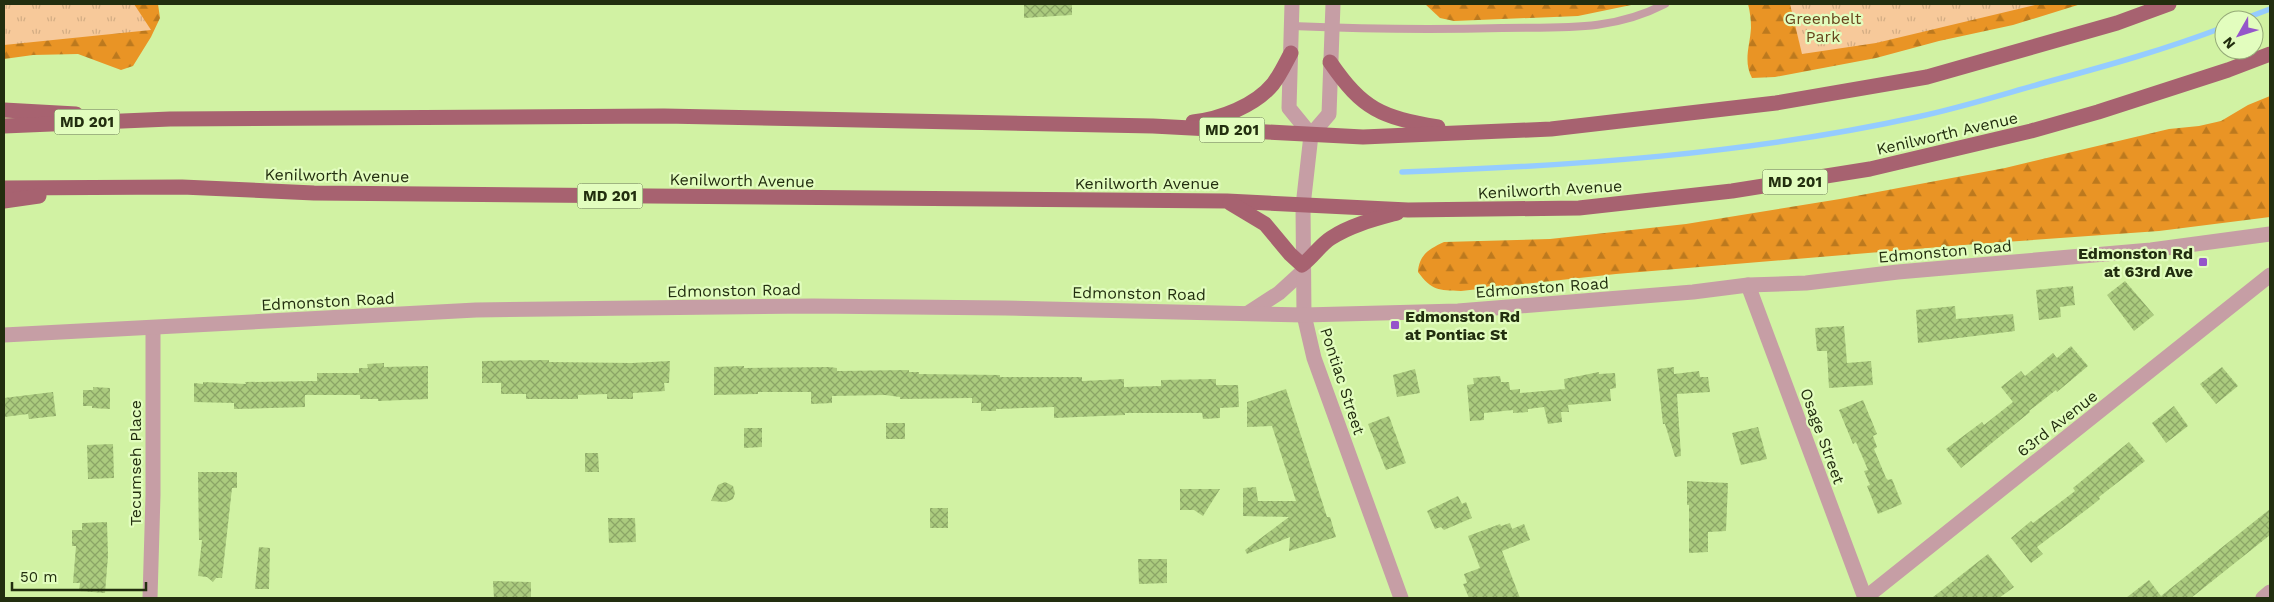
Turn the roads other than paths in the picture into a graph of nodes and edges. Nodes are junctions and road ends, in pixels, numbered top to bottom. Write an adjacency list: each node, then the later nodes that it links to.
1 (1292, 4): 5 (street)
2 (1334, 4): 6 (street)
3 (1665, 4): 6 (lane)
4 (2169, 4): 14 (main road, MD 201)
5 (1292, 26): 6 (lane); 7 (street)
6 (1333, 28): 9 (street)
7 (1291, 53): 13 (main road); 15 (street)
8 (2270, 54): 21 (main road, Kenilworth Avenue / MD 201)
9 (1330, 62): 14 (main road); 15 (street)
10 (4, 110): 11 (main road)
11 (170, 118): 12 (main road, MD 201); 13 (main road, MD 201)
12 (4, 126)
13 (1153, 126): 15 (main road, MD 201)
14 (1464, 132): 15 (main road, MD 201)
15 (1311, 135): 20 (street, Pontiac Street)
16 (4, 188): 17 (main road, Kenilworth Avenue / MD 201)
17 (86, 189): 18 (main road); 19 (main road, Kenilworth Avenue / MD 201)
18 (4, 201)
19 (1227, 202): 20 (main road, Kenilworth Avenue / MD 201); 23 (main road)
20 (1304, 206): 21 (main road, Kenilworth Avenue / MD 201); 23 (street, Pontiac Street)
21 (1408, 210): 23 (main road)
22 (2270, 234): 25 (street, Edmonston Road)
23 (1302, 268): 26 (street); 27 (street, Pontiac Street)
24 (2270, 276): 33 (street, 63rd Avenue)
25 (1748, 285): 27 (street, Edmonston Road); 33 (street, Osage Street)
26 (1248, 314): 27 (street, Edmonston Road); 28 (street, Edmonston Road)
27 (1304, 315): 32 (street, Pontiac Street)
28 (153, 328): 29 (street, Edmonston Road); 31 (street, Tecumseh Place)
29 (4, 335)
30 (2270, 592): 34 (street)
31 (150, 598)
32 (1401, 598)
33 (1865, 598)
34 (2263, 598)

